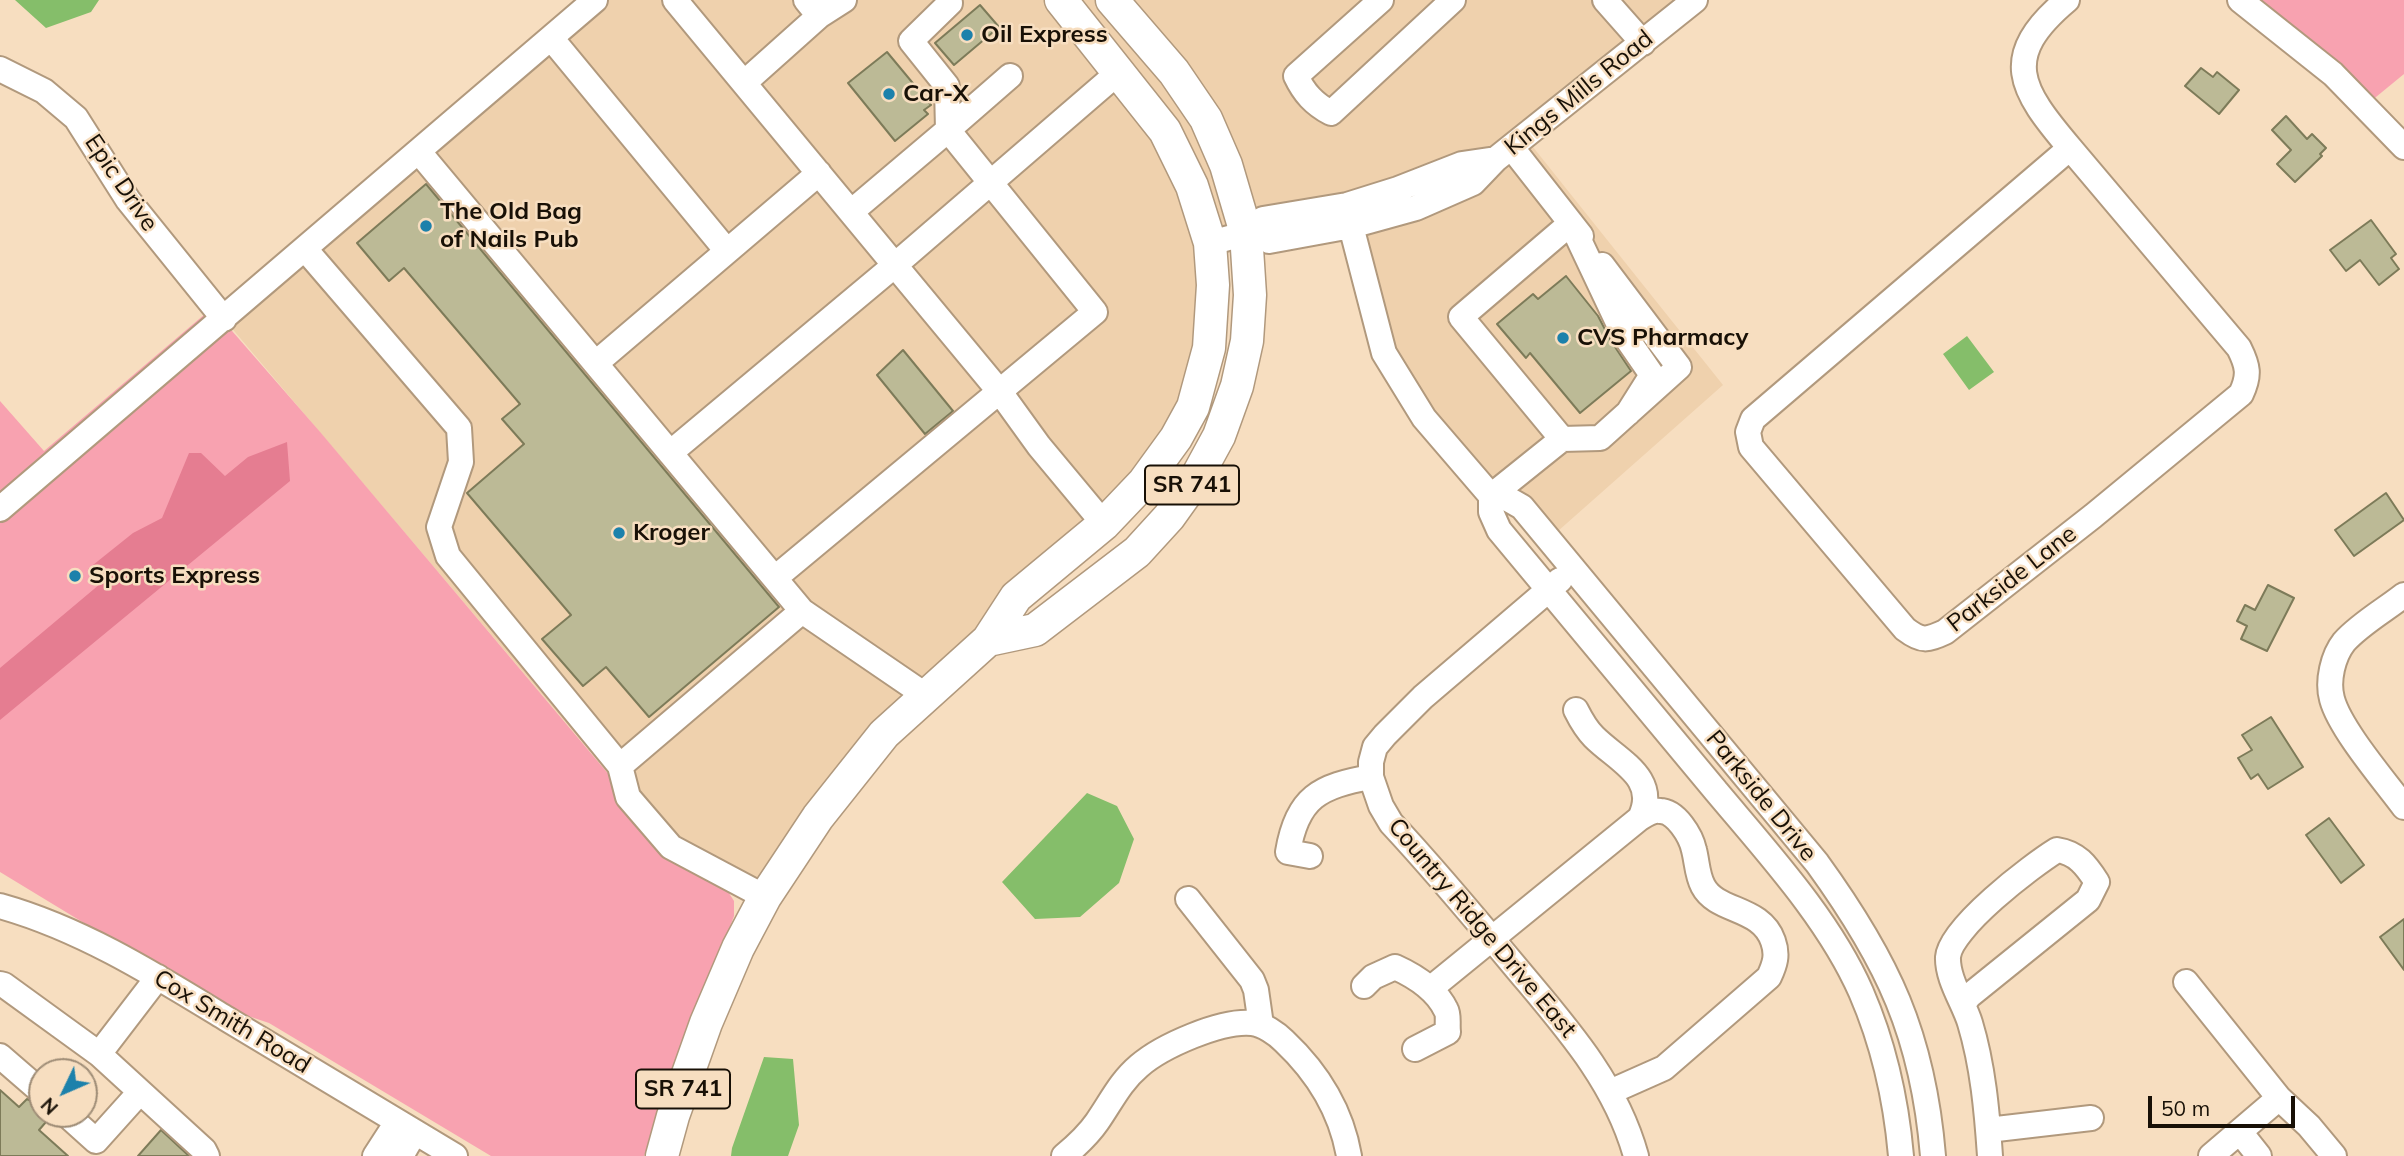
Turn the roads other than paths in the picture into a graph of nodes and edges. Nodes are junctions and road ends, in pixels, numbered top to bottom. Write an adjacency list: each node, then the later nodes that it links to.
1 (595, 0): 14 (street)
2 (675, 0): 19 (street)
3 (844, 0): 13 (street)
4 (1061, 0): 17 (main road, SR 741)
5 (1112, 0): 30 (main road, SR 741)
6 (1381, 0): 7 (street)
7 (1453, 0)
8 (1605, 0): 15 (street)
9 (1695, 0): 15 (street, Kings Mills Road)
10 (2067, 0): 22 (street, Parkside Lane)
11 (2240, 0): 21 (street)
12 (950, 3): 20 (street)
13 (812, 8): 19 (street)
14 (551, 38): 23 (street); 33 (street)
15 (1643, 43): 24 (street, Kings Mills Road)
16 (0, 69): 35 (street, Epic Drive)
17 (1120, 71): 26 (street); 31 (main road, SR 741)
18 (1010, 76): 20 (street)
19 (744, 83): 25 (street)
20 (948, 130): 26 (street); 27 (street)
21 (2404, 147)
22 (2070, 148): 22 (street, Parkside Lane)
23 (419, 152): 32 (street); 36 (street)
24 (1504, 154): 28 (street); 29 (street, Kings Mills Road); 30 (street, Kings Mills Road)
25 (819, 173): 27 (street); 33 (street)
26 (990, 182): 34 (street); 37 (street)
27 (851, 212): 34 (street)
28 (1571, 223): 38 (street); 38 (street)
29 (1351, 226): 30 (street, Kings Mills Road); 40 (street, Parkside Drive)
30 (1251, 232): 31 (street, Kings Mills Road); 48 (main road, SR 741)
31 (1210, 243): 42 (main road, SR 741)
32 (305, 249): 35 (street); 51 (street)
33 (727, 251): 36 (street)
34 (895, 265): 37 (street); 39 (street)
35 (225, 318): 41 (street)
36 (596, 363): 39 (street)
37 (1000, 392): 42 (street); 44 (street)
38 (1562, 439): 40 (street)
39 (670, 453): 44 (street)
40 (1491, 496): 43 (street, Parkside Drive); 45 (street, Parkside Drive)
41 (0, 509)
42 (1104, 524): 48 (main road, SR 741)
43 (1574, 568): 45 (street); 53 (street, Parkside Drive)
44 (775, 578): 47 (street)
45 (1549, 590): 52 (street); 55 (street, Parkside Drive)
46 (2404, 595): 54 (street)
47 (802, 611): 49 (street); 51 (street)
48 (988, 640): 49 (main road, SR 741)
49 (925, 695): 58 (main road, SR 741)
50 (1576, 710): 56 (street)
51 (620, 766): 58 (street)
52 (1371, 777): 57 (street); 61 (street, Country Ridge Drive East)
53 (1758, 792): 55 (street); 90 (street, Parkside Drive)
54 (2404, 807)
55 (1733, 812): 89 (street, Parkside Drive)
56 (1640, 818): 61 (street); 74 (street)
57 (1310, 856)
58 (765, 897): 85 (main road, SR 741)
59 (1188, 899): 68 (street)
60 (0, 906): 62 (street, Cox Smith Road)
61 (1493, 940): 66 (street); 74 (street, Country Ridge Drive East)
62 (158, 977): 70 (street); 77 (street, Cox Smith Road)
63 (2186, 982): 75 (street)
64 (0, 984): 70 (street)
65 (1364, 986): 66 (street)
66 (1430, 989): 69 (street)
67 (1963, 1004): 67 (street); 79 (street)
68 (1261, 1026): 86 (street); 87 (street)
69 (1415, 1049)
70 (99, 1054): 73 (street)
71 (0, 1056): 72 (street)
72 (28, 1080)
73 (141, 1092): 78 (street); 81 (street)
74 (1610, 1092): 88 (street, Country Ridge Drive East)
75 (2280, 1098): 80 (street); 94 (street)
76 (2091, 1118): 79 (street)
77 (406, 1127): 82 (street); 83 (street); 84 (street, Cox Smith Road)
78 (82, 1128)
79 (1988, 1130): 91 (street)
80 (2240, 1132): 92 (street); 93 (street)
81 (207, 1156)
82 (376, 1156)
83 (401, 1156)
84 (455, 1156)
85 (662, 1156)
86 (1064, 1156)
87 (1349, 1156)
88 (1636, 1156)
89 (1901, 1156)
90 (1933, 1156)
91 (1990, 1156)
92 (2211, 1156)
93 (2259, 1156)
94 (2334, 1156)

